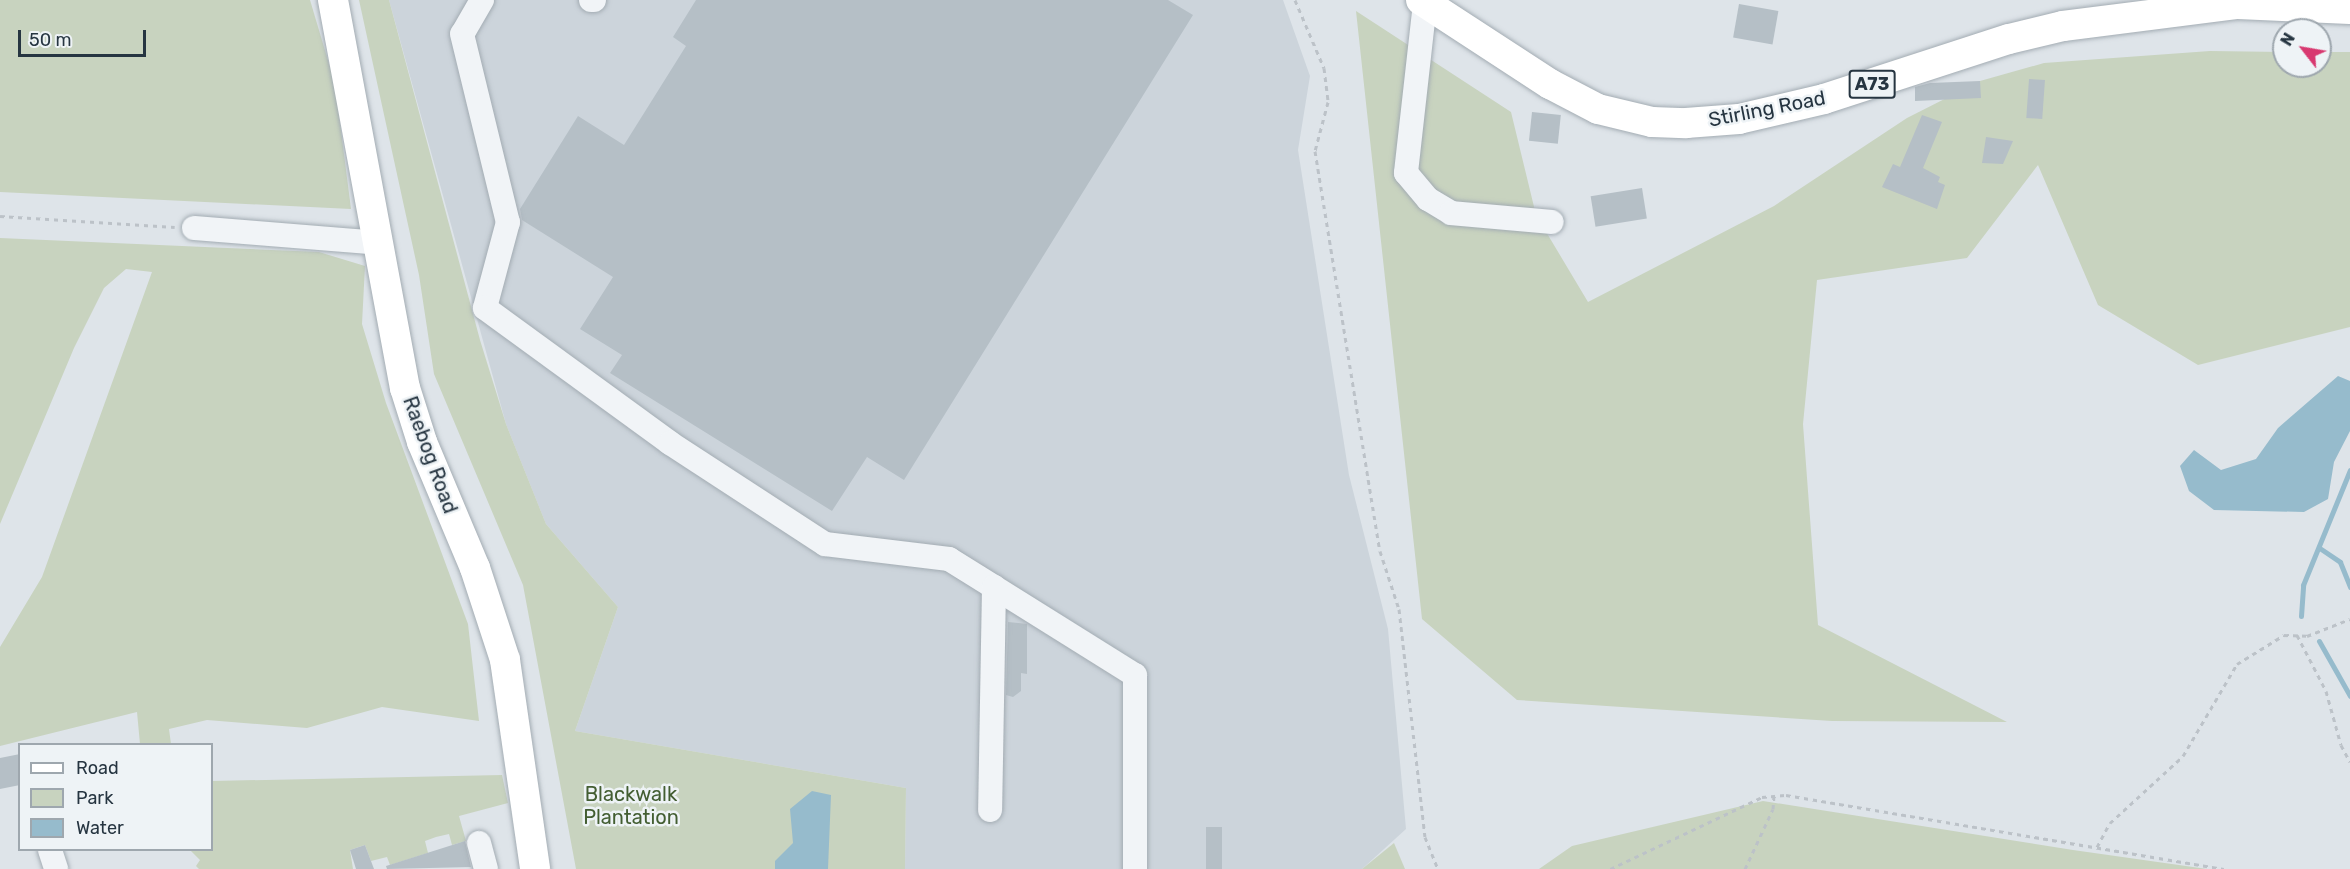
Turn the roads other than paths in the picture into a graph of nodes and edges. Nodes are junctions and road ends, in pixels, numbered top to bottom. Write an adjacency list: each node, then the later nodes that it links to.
1 (333, 0): 7 (main road, Raebog Road)
2 (482, 0): 8 (street)
3 (1423, 1): 4 (main road, Stirling Road / A73); 5 (street)
4 (2350, 9)
5 (1552, 222)
6 (194, 228): 7 (street)
7 (379, 243): 14 (main road, Raebog Road)
8 (994, 587): 9 (street); 15 (street)
9 (990, 810)
10 (479, 843): 13 (street)
11 (51, 851): 12 (street)
12 (56, 869)
13 (486, 869)
14 (535, 869)
15 (1135, 869)

